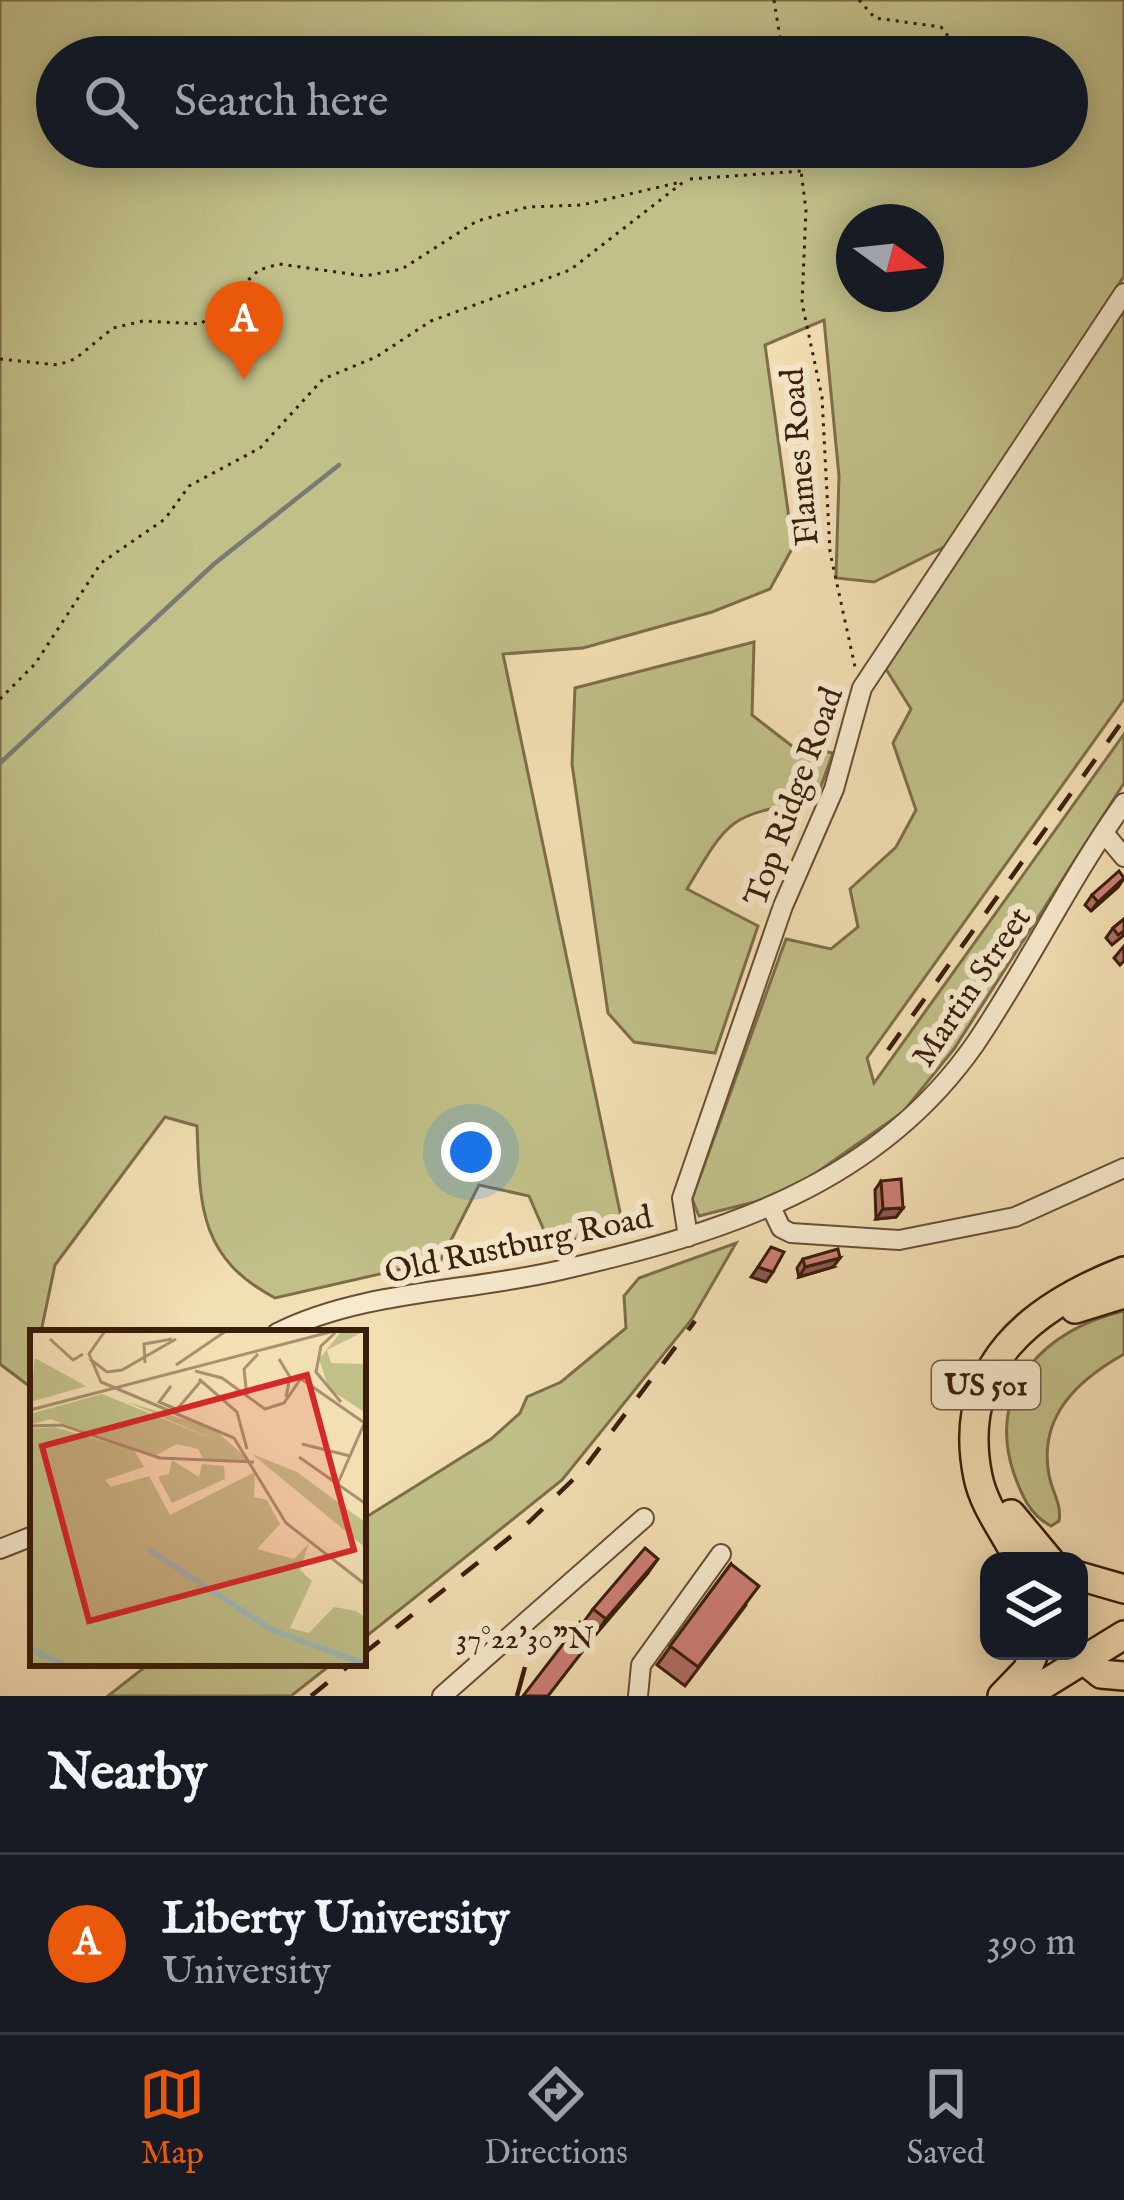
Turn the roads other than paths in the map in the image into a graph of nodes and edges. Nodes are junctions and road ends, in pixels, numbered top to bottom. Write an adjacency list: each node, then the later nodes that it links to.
1 (1124, 293): 7 (street, Top Ridge Road)
2 (1124, 803): 3 (street, Martin Street)
3 (1104, 833): 4 (street); 6 (street, Martin Street)
4 (1124, 857)
5 (1124, 1168): 6 (street)
6 (772, 1209): 7 (street, Old Rustburg Road)
7 (688, 1237): 10 (street, Old Rustburg Road)
8 (1124, 1271): 14 (highway, US 501)
9 (1124, 1294): 15 (highway)
10 (284, 1330)
11 (644, 1518): 25 (street)
12 (30, 1537): 13 (street)
13 (0, 1549)
14 (1015, 1552)
15 (1041, 1552)
16 (721, 1554): 26 (street)
17 (1088, 1579): 18 (highway)
18 (1124, 1589)
19 (1124, 1635): 20 (highway)
20 (1088, 1651)
21 (1031, 1660): 27 (highway)
22 (1072, 1660): 28 (highway)
23 (1082, 1660): 24 (highway)
24 (1124, 1679): 29 (highway)
25 (442, 1696)
26 (638, 1696)
27 (1002, 1696)
28 (1025, 1696)
29 (1100, 1696)

